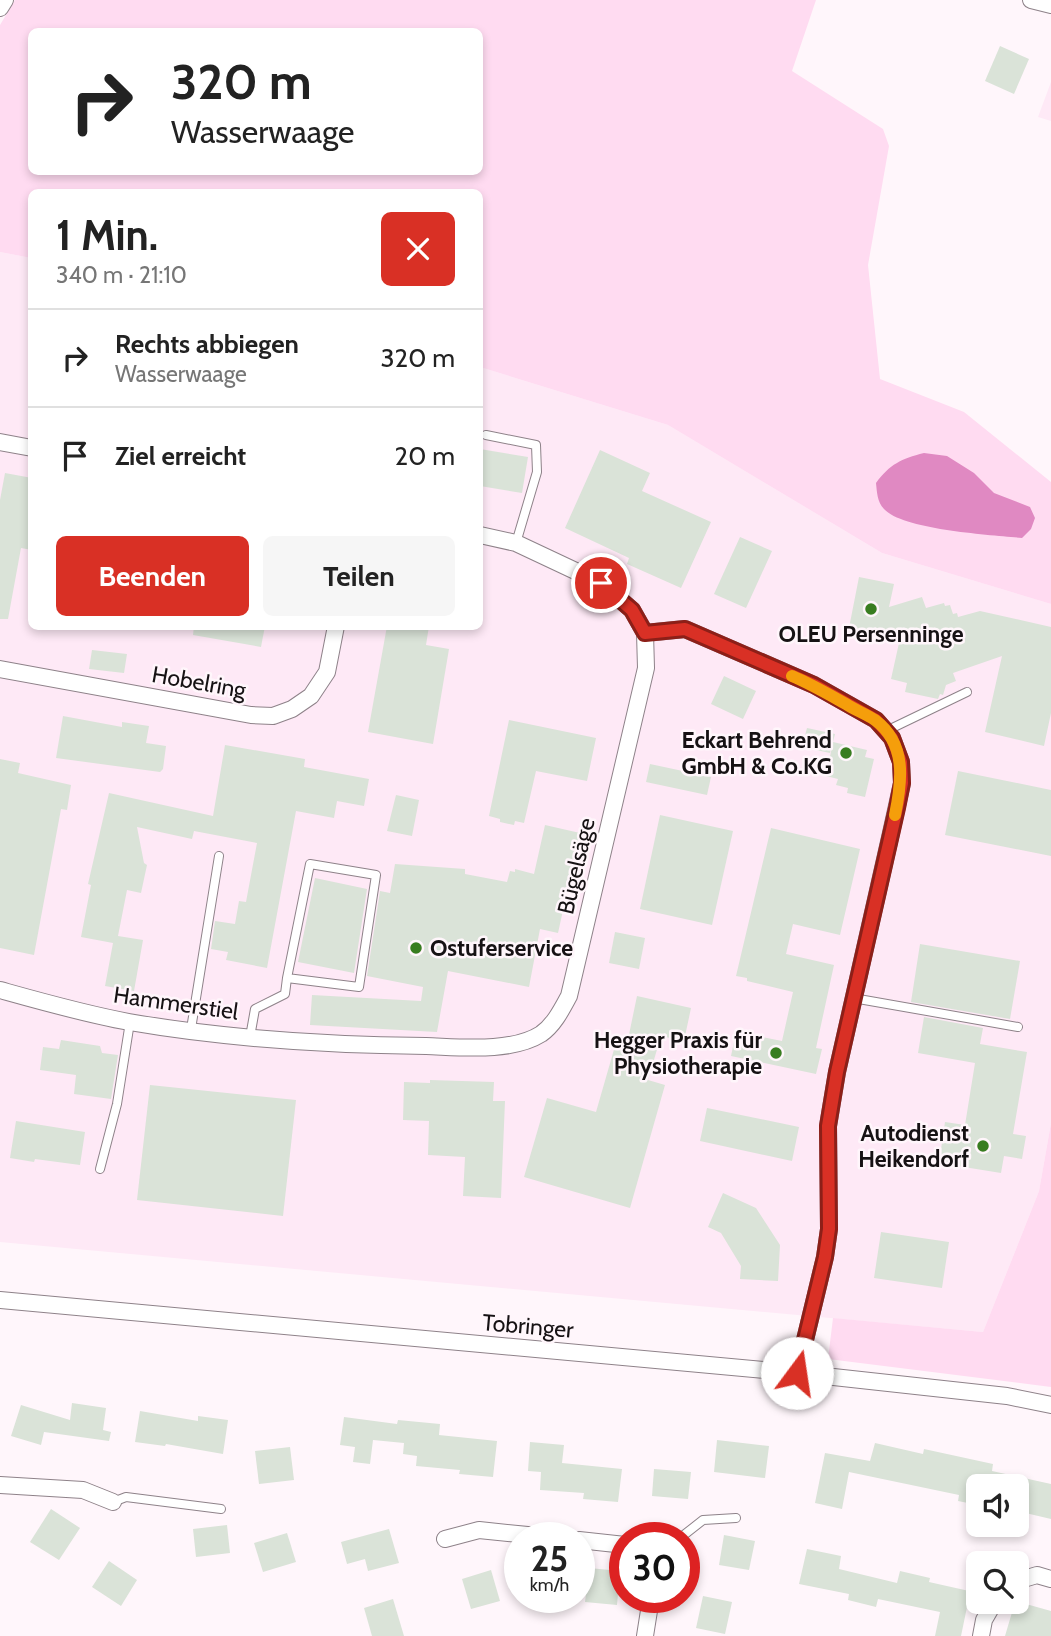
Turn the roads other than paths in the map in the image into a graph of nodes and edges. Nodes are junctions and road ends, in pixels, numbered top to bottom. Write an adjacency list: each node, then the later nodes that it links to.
1 (5, 0): 4 (street)
2 (1031, 0): 3 (street)
3 (1051, 5)
4 (0, 8)
5 (486, 435): 9 (lane)
6 (0, 442): 7 (street)
7 (28, 447)
8 (483, 536): 9 (street)
9 (516, 543): 11 (street)
10 (334, 630): 12 (street, Hobelring)
11 (645, 633): 14 (street); 23 (street, Bügelsäge)
12 (0, 669)
13 (967, 692): 14 (lane)
14 (886, 731): 18 (street)
15 (219, 856): 21 (lane)
16 (287, 978): 16 (lane); 22 (lane)
17 (0, 990): 19 (street, Hammerstiel)
18 (853, 998): 20 (lane); 26 (street)
19 (130, 1022): 21 (street, Hammerstiel); 24 (lane)
20 (1018, 1027)
21 (191, 1029): 22 (street, Hammerstiel)
22 (250, 1037): 23 (street, Hammerstiel)
23 (349, 1046)
24 (100, 1169)
25 (0, 1300): 26 (street, Tobringer)
26 (797, 1373): 27 (street, Tobringer)
27 (1051, 1405)
28 (0, 1485): 29 (street)
29 (113, 1502): 30 (lane)
30 (221, 1510)
31 (736, 1518): 32 (lane)
32 (700, 1522)
33 (504, 1533): 34 (street)
34 (445, 1539)
35 (1029, 1577): 36 (street)
36 (1051, 1579)
37 (649, 1613): 39 (street)
38 (987, 1614): 40 (street)
39 (645, 1636)
40 (981, 1636)

